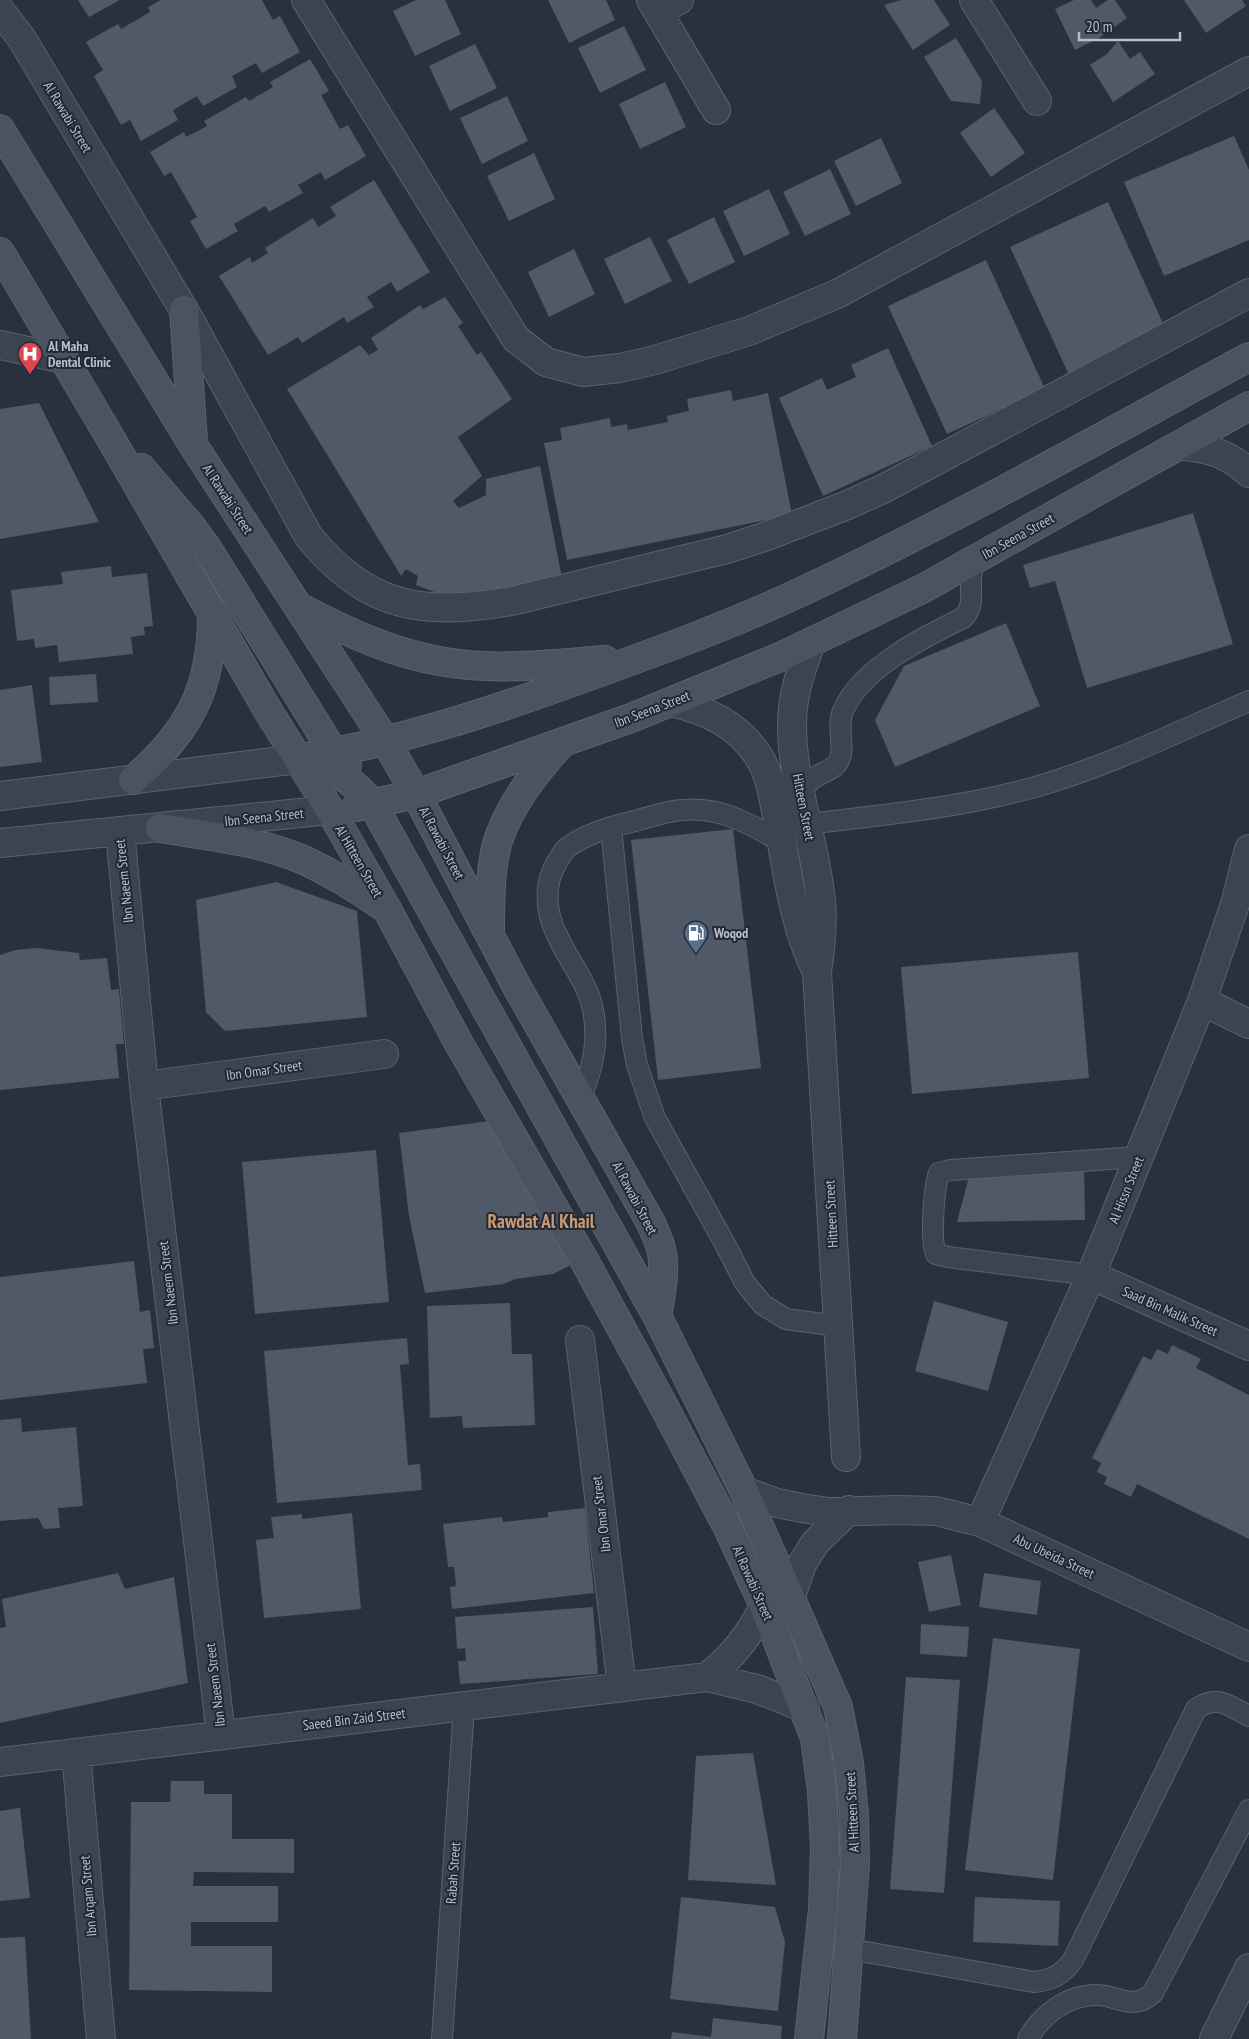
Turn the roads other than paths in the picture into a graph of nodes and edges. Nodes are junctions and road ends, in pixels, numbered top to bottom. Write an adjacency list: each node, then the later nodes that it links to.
1 (306, 0): 5 (street)
2 (974, 0): 6 (street)
3 (662, 4): 7 (street)
4 (0, 10): 11 (street, Al Rawabi Street)
5 (1249, 71)
6 (1036, 102)
7 (716, 110)
8 (0, 129): 17 (street, Al Rawabi Street)
9 (0, 252): 14 (street)
10 (1249, 293): 11 (street, Al Rawabi Street)
11 (184, 310): 17 (street)
12 (0, 345): 14 (street)
13 (1249, 357): 24 (street)
14 (64, 359): 16 (street)
15 (1249, 406): 18 (street, Ibn Seena Street)
16 (104, 427): 22 (street); 29 (street)
17 (193, 445): 21 (street, Al Rawabi Street)
18 (1180, 446): 19 (street); 20 (street, Ibn Seena Street)
19 (1249, 473)
20 (977, 559): 23 (street, Ibn Seena Street); 32 (lane)
21 (298, 606): 24 (street); 28 (street, Al Rawabi Street)
22 (212, 616): 30 (street); 31 (street)
23 (811, 643): 26 (street, Ibn Seena Street); 32 (street, Hitteen Street)
24 (639, 658): 28 (street)
25 (1249, 700): 37 (lane)
26 (671, 702): 27 (street, Ibn Seena Street); 41 (street, Hitteen Street)
27 (565, 740): 33 (street, Ibn Seena Street); 45 (street)
28 (386, 742): 29 (street); 33 (street, Al Rawabi Street)
29 (334, 753): 30 (street); 33 (street)
30 (298, 759): 31 (street); 35 (street); 36 (street)
31 (133, 780): 34 (street)
32 (800, 791): 37 (street, Hitteen Street)
33 (416, 794): 35 (street, Ibn Seena Street); 45 (street, Al Rawabi Street)
34 (0, 796)
35 (373, 805): 36 (street, Ibn Seena Street); 54 (street)
36 (330, 810): 39 (street, Ibn Seena Street); 44 (street, Al Hitteen Street)
37 (807, 824): 46 (street, Hitteen Street)
38 (611, 827): 41 (lane); 51 (lane); 55 (lane)
39 (160, 828): 40 (street, Ibn Seena Street); 44 (street)
40 (120, 831): 42 (street, Ibn Seena Street); 50 (street, Ibn Naeem Street)
41 (782, 842): 46 (street, Hitteen Street)
42 (0, 843)
43 (1249, 849): 47 (street, Al Hissn Street)
44 (388, 911): 63 (street, Al Rawabi Street)
45 (490, 934): 51 (street, Al Rawabi Street)
46 (817, 972): 55 (street, Hitteen Street)
47 (1202, 1001): 48 (street); 52 (street, Al Hissn Street)
48 (1249, 1024)
49 (384, 1054): 50 (street, Ibn Omar Street)
50 (144, 1086): 70 (street, Ibn Naeem Street)
51 (580, 1099): 54 (street, Al Rawabi Street)
52 (1139, 1157): 53 (street, Al Hissn Street); 53 (lane)
53 (1091, 1275): 57 (street, Saad Bin Malik Street); 61 (street, Al Hissn Street)
54 (657, 1316): 59 (street)
55 (838, 1326): 58 (street, Hitteen Street)
56 (580, 1340): 66 (street, Ibn Omar Street)
57 (1249, 1346)
58 (846, 1457)
59 (744, 1490): 60 (street, Abu Ubeida Street); 62 (street)
60 (849, 1510): 61 (street, Abu Ubeida Street); 62 (street)
61 (980, 1522): 64 (street, Abu Ubeida Street)
62 (791, 1596): 74 (street, Al Hitteen Street)
63 (764, 1606): 65 (street); 68 (street, Al Rawabi Street)
64 (1249, 1646)
65 (707, 1677): 66 (street, Saeed Bin Zaid Street); 68 (street, Saeed Bin Zaid Street)
66 (622, 1687): 67 (street, Saeed Bin Zaid Street)
67 (464, 1706): 70 (street, Saeed Bin Zaid Street); 79 (lane, Rabah Street)
68 (804, 1708): 80 (street, Al Hitteen Street)
69 (1249, 1716): 75 (lane)
70 (221, 1735): 71 (street, Saeed Bin Zaid Street)
71 (76, 1753): 72 (street, Saeed Bin Zaid Street); 78 (street, Ibn Arqam Street)
72 (0, 1762)
73 (1249, 1810): 77 (lane)
74 (849, 1949): 75 (lane); 81 (street, Al Hitteen Street)
75 (1047, 1980): 77 (lane)
76 (1246, 1980): 83 (street)
77 (1064, 2003): 82 (lane)
78 (101, 2039)
79 (442, 2039)
80 (809, 2039)
81 (842, 2039)
82 (1028, 2039)
83 (1214, 2039)

